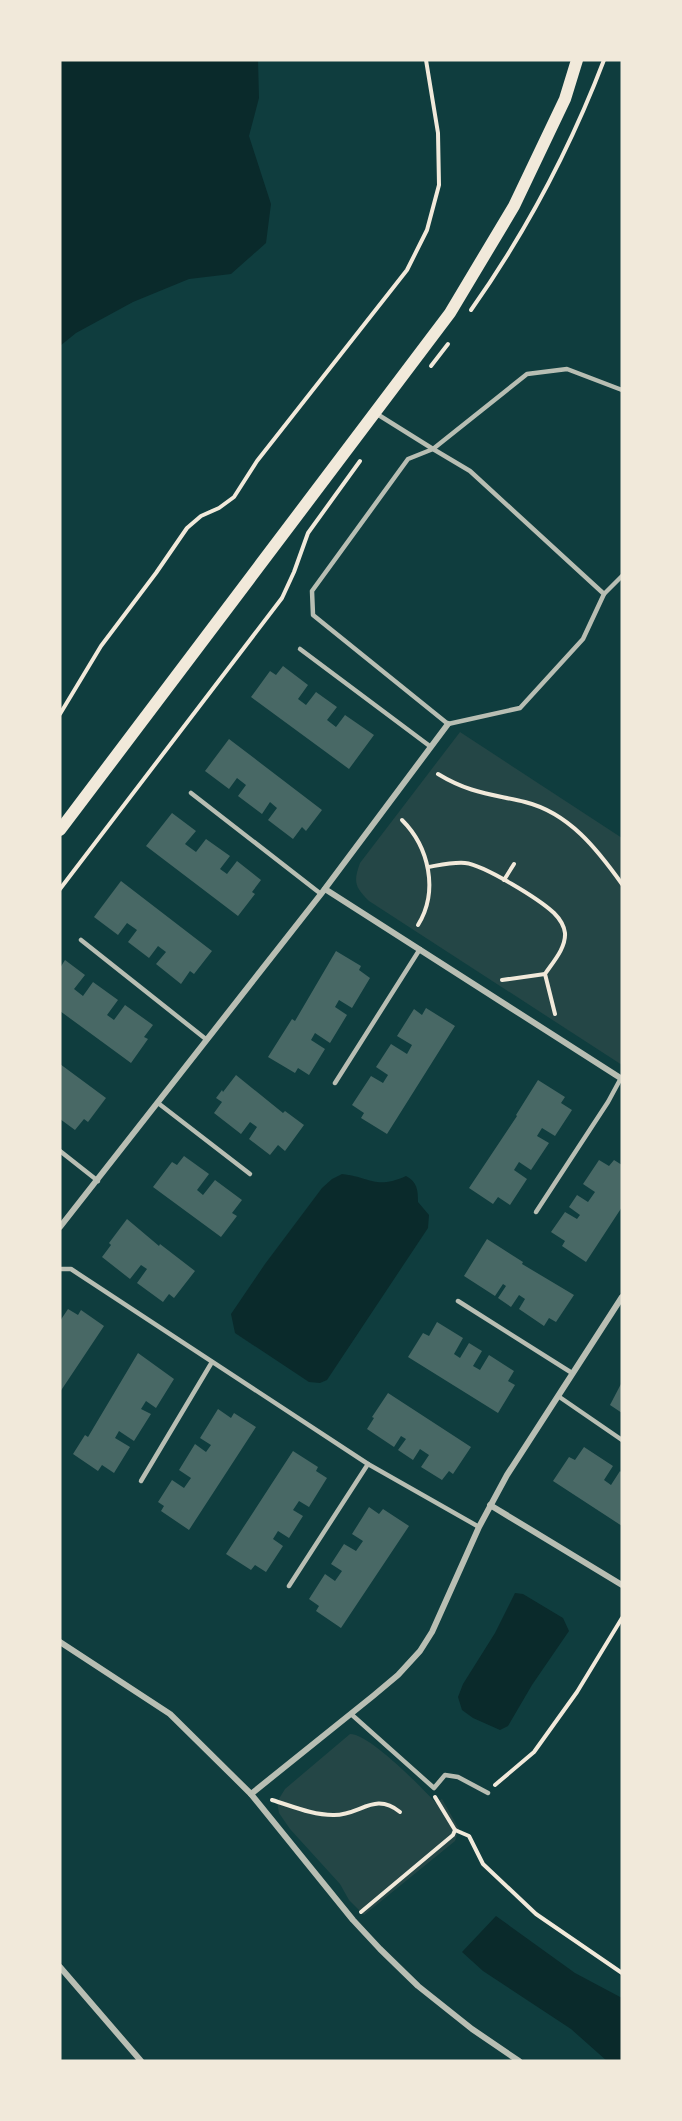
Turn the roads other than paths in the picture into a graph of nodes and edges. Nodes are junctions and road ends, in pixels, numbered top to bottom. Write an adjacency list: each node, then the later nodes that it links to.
1 (577, 60): 3 (main road)
2 (622, 390): 4 (lane)
3 (374, 413): 4 (lane); 11 (main road)
4 (433, 449): 6 (lane); 8 (lane)
5 (622, 576): 6 (lane)
6 (604, 594): 8 (lane)
7 (300, 649): 9 (lane)
8 (448, 724): 9 (street)
9 (431, 747): 12 (street)
10 (190, 793): 12 (lane)
11 (60, 830)
12 (323, 892): 14 (street); 15 (street)
13 (81, 940): 15 (lane)
14 (420, 949): 16 (street); 17 (lane)
15 (207, 1040): 18 (street)
16 (622, 1078): 22 (lane)
17 (335, 1083)
18 (158, 1103): 20 (lane); 21 (street)
19 (60, 1151): 21 (lane)
20 (250, 1174)
21 (98, 1180): 23 (street)
22 (536, 1212)
23 (60, 1227)
24 (60, 1269): 27 (lane)
25 (622, 1297): 28 (street)
26 (458, 1301): 28 (lane)
27 (212, 1362): 31 (lane); 32 (lane)
28 (572, 1373): 29 (street)
29 (557, 1395): 30 (lane); 33 (street)
30 (622, 1440)
31 (368, 1464): 34 (lane); 36 (lane)
32 (141, 1481)
33 (490, 1504): 34 (street); 35 (street)
34 (479, 1527): 38 (street)
35 (622, 1585)
36 (289, 1586)
37 (60, 1642): 40 (street)
38 (351, 1714): 39 (lane); 40 (street)
39 (488, 1793)
40 (251, 1794): 43 (street)
41 (60, 1967): 42 (street)
42 (141, 2061)
43 (519, 2061)

